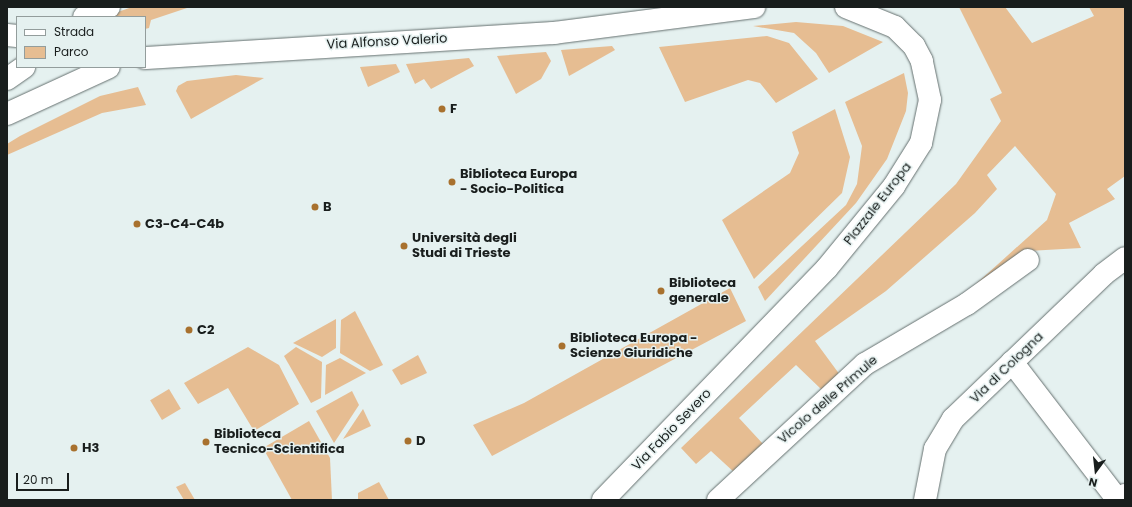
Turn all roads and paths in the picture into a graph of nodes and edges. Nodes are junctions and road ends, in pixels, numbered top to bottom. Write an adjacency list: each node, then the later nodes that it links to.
1 (109, 7): 4 (main road)
2 (754, 7): 5 (main road, Via Alfonso Valerio)
3 (846, 7): 12 (main road, Piazzale Europa)
4 (86, 16)
5 (146, 58)
6 (23, 68): 8 (main road)
7 (107, 68): 9 (main road)
8 (7, 79)
9 (7, 114)
10 (1125, 258): 13 (main road, Via di Cologna)
11 (1028, 260): 16 (main road, Vicolo delle Primule)
12 (740, 360): 15 (main road, Via Fabio Severo)
13 (1012, 362): 14 (main road); 17 (main road, Via di Cologna)
14 (1119, 498)
15 (603, 500)
16 (718, 500)
17 (925, 500)

